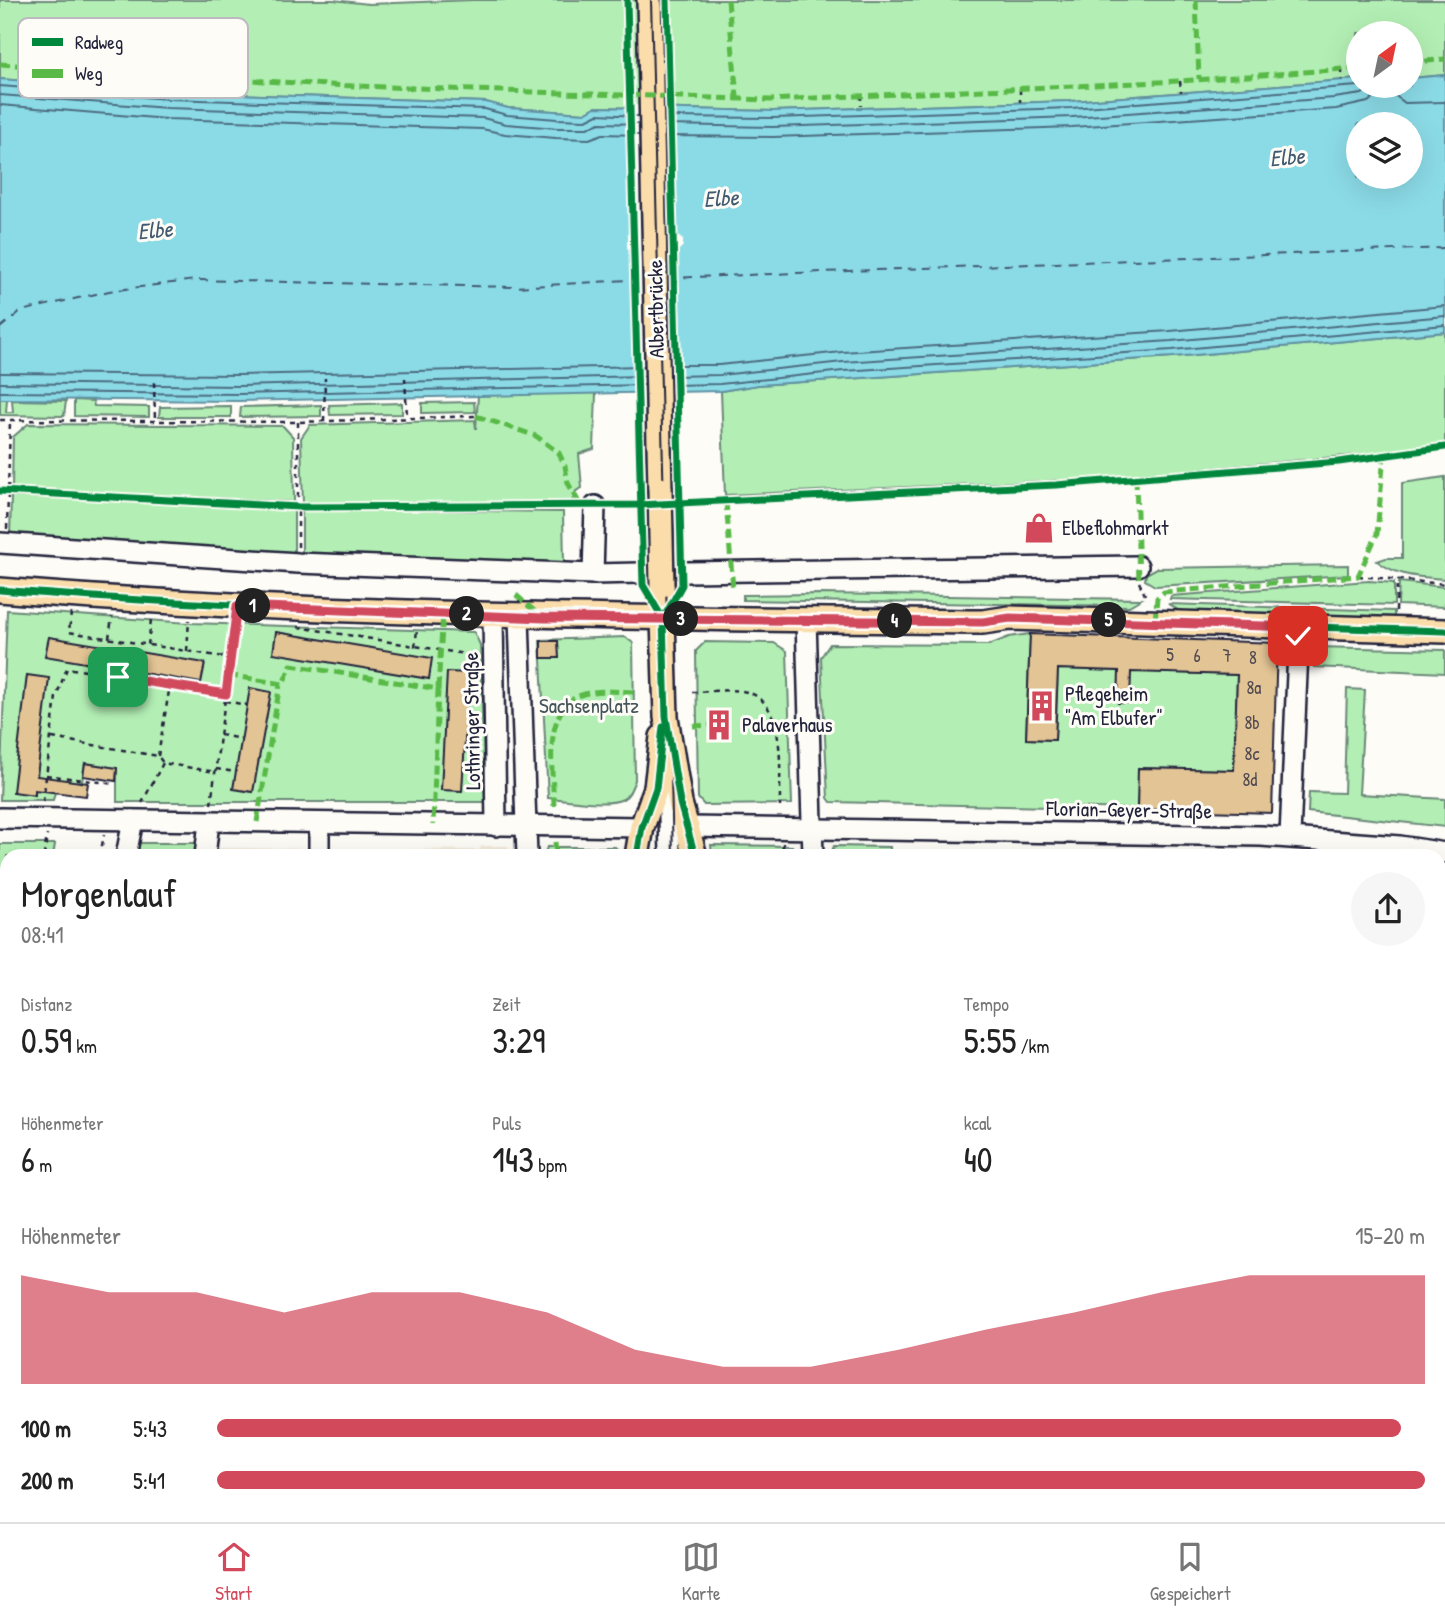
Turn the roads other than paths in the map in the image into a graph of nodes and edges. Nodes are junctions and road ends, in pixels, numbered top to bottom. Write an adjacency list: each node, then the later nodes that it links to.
1 (649, 0): 11 (main road, Albertbrücke, bridge)
2 (595, 506): 6 (street)
3 (3, 544): 6 (street)
4 (686, 572): 7 (street)
5 (640, 573): 6 (street)
6 (593, 574)
7 (1139, 574)
8 (0, 590): 9 (main road)
9 (493, 615): 10 (main road); 20 (street, Lothringer Straße)
10 (519, 617): 11 (main road); 21 (street)
11 (663, 619): 12 (main road); 15 (main road)
12 (806, 619): 13 (main road); 24 (street)
13 (1299, 627): 14 (main road); 25 (street)
14 (1445, 631)
15 (666, 717): 22 (main road); 23 (main road); 31 (street)
16 (0, 818): 17 (street)
17 (133, 820): 18 (street); 27 (street)
18 (209, 821): 19 (street); 28 (street)
19 (319, 823): 20 (street); 26 (street)
20 (496, 826): 21 (street)
21 (526, 826): 22 (street); 29 (street)
22 (642, 827): 30 (main road)
23 (689, 827): 24 (street); 32 (main road)
24 (812, 830): 25 (street, Florian-Geyer-Straße); 33 (street)
25 (1290, 837): 34 (street, Florian-Geyer-Straße)
26 (319, 848)
27 (127, 849)
28 (206, 849)
29 (527, 849)
30 (638, 849)
31 (670, 849)
32 (694, 849)
33 (813, 849)
34 (1406, 849)

